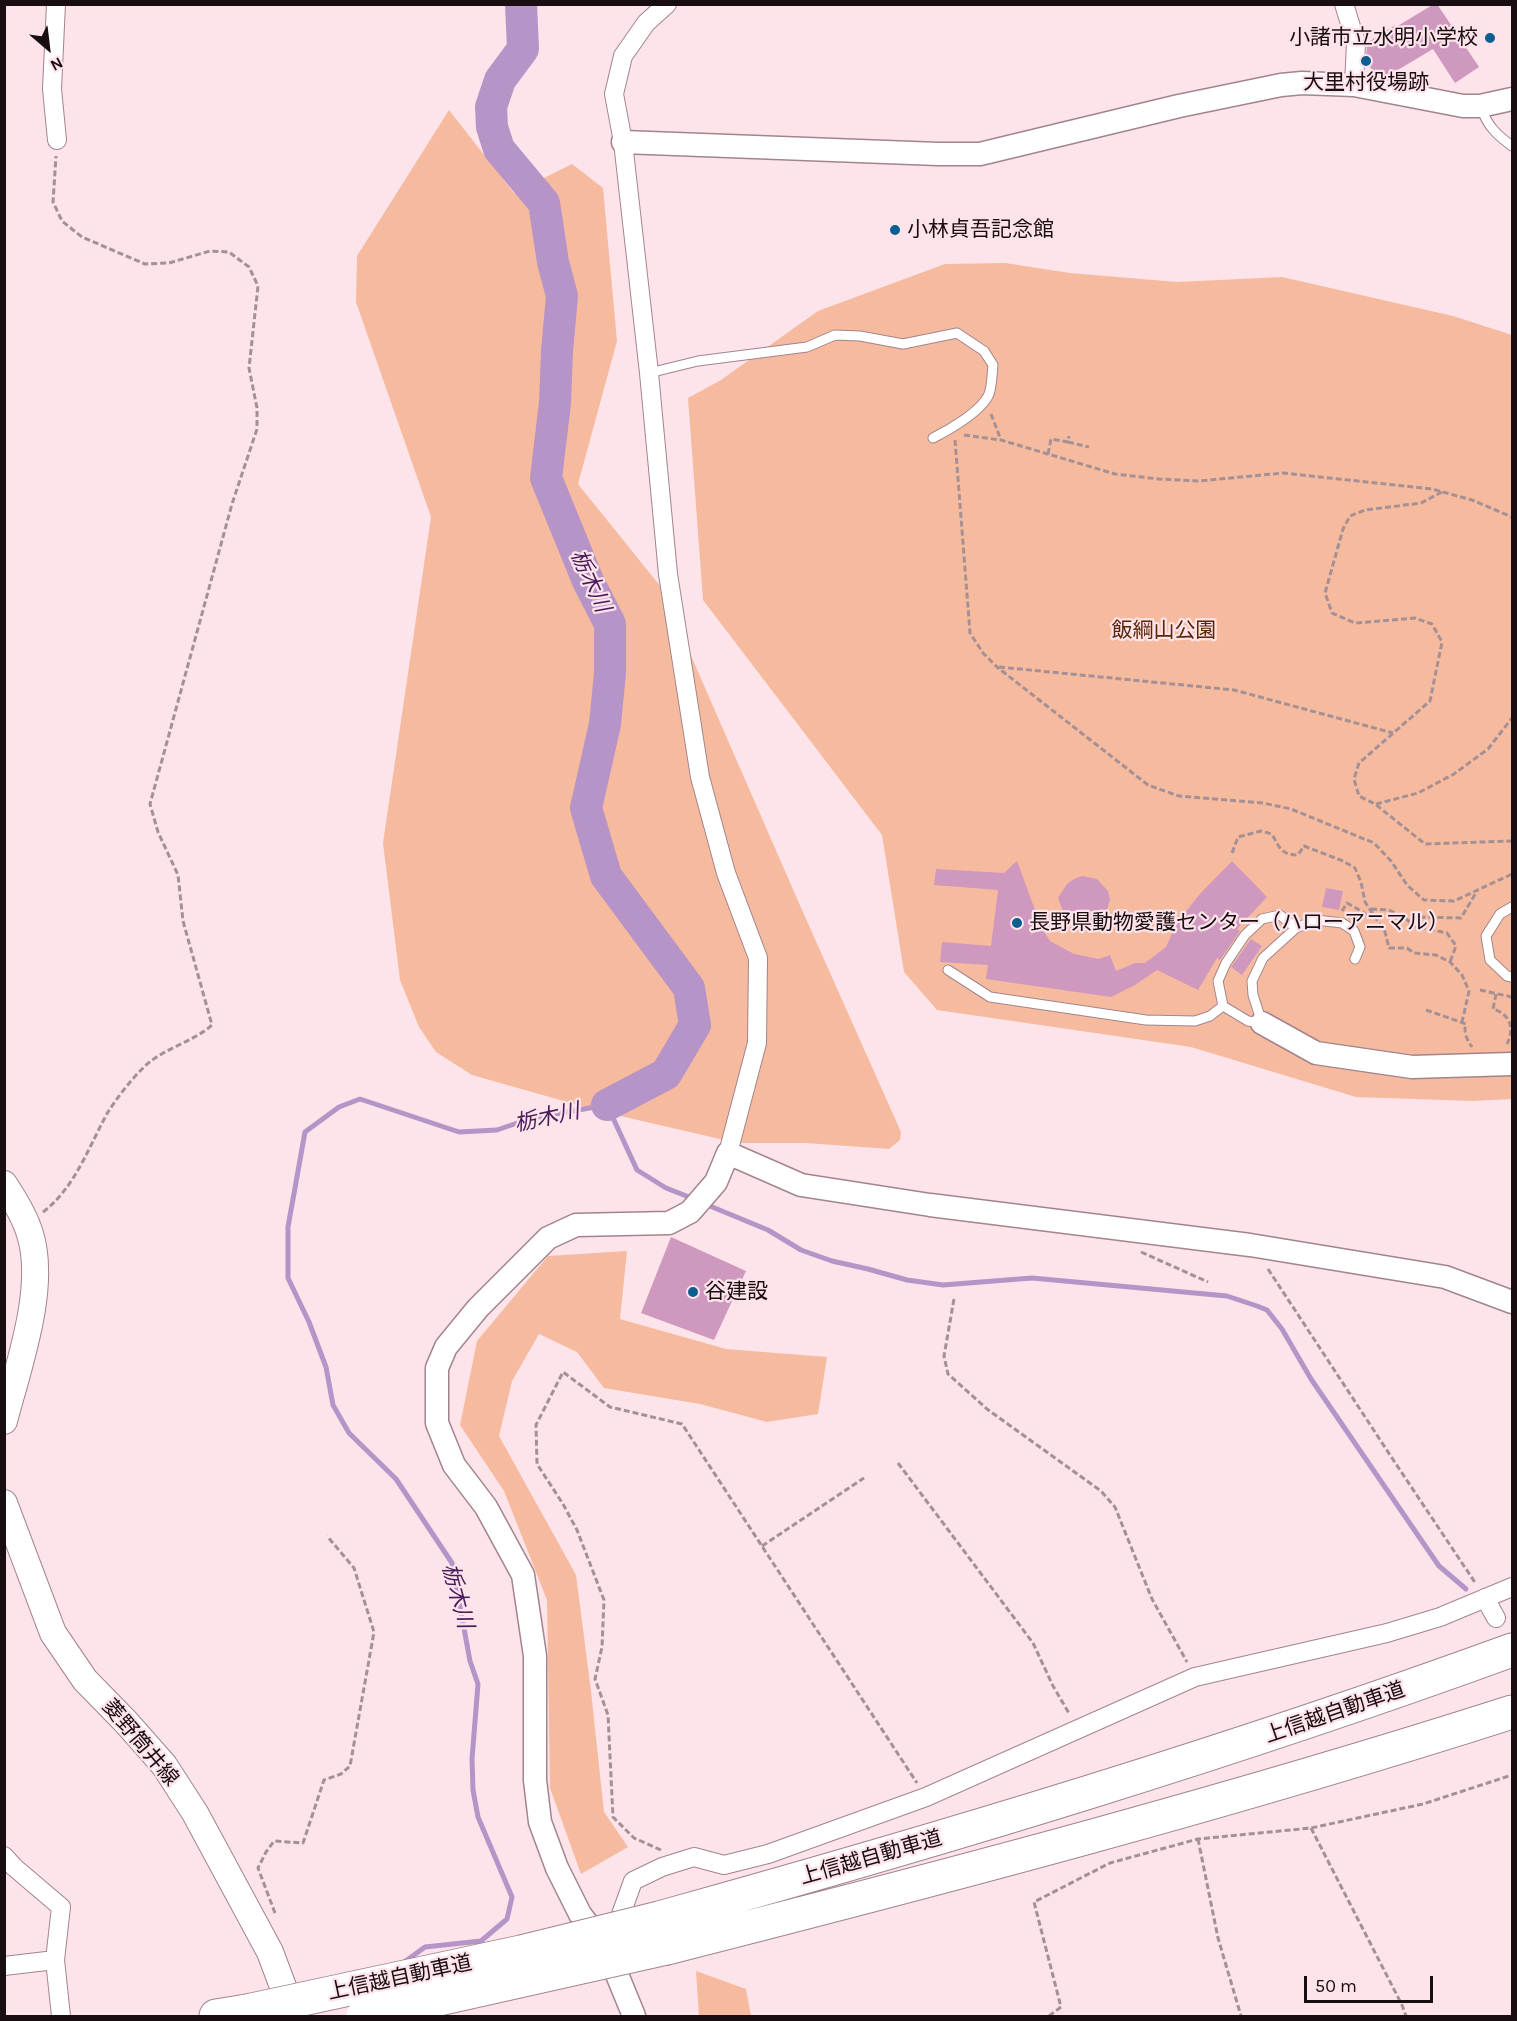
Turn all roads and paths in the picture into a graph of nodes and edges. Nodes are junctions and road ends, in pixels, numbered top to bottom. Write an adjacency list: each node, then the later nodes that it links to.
1 (56, 4): 7 (street)
2 (667, 4): 8 (street)
3 (1344, 4): 4 (street)
4 (1354, 85): 6 (street); 8 (street)
5 (1512, 99): 6 (street)
6 (1480, 106): 9 (lane)
7 (57, 140): 49 (path)
8 (623, 142): 10 (street)
9 (1512, 146)
10 (649, 373): 11 (lane); 47 (street)
11 (987, 397): 13 (lane); 14 (path)
12 (1069, 436): 15 (path)
13 (933, 438)
14 (1001, 440): 17 (path); 20 (path)
15 (1068, 442): 16 (path); 17 (path)
16 (1089, 447)
17 (1048, 454): 18 (path)
18 (1442, 492): 19 (path); 22 (path)
19 (1512, 517)
20 (997, 667): 22 (path); 27 (path)
21 (1512, 718): 23 (path)
22 (1393, 733): 23 (path)
23 (1375, 804): 24 (path)
24 (1512, 841)
25 (1232, 853): 29 (path)
26 (1512, 874): 27 (path)
27 (1478, 890): 32 (path)
28 (1512, 907): 37 (lane)
29 (1371, 909): 30 (path); 32 (path)
30 (1376, 917): 31 (path); 35 (path)
31 (1335, 922): 33 (lane); 34 (lane)
32 (1417, 926): 35 (path)
33 (1296, 928): 41 (lane); 44 (lane)
34 (1355, 959)
35 (1450, 962): 43 (path)
36 (948, 970): 41 (lane)
37 (1512, 978)
38 (1480, 990): 39 (path)
39 (1496, 994): 40 (path); 46 (path)
40 (1512, 997)
41 (1223, 1006): 44 (lane)
42 (1426, 1010): 43 (path)
43 (1461, 1022): 45 (path)
44 (1262, 1023): 46 (street)
45 (1476, 1050)
46 (1507, 1057)
47 (728, 1154): 50 (street); 76 (street)
48 (4, 1184): 49 (main road)
49 (26, 1225): 55 (main road)
50 (1250, 1245): 54 (street); 62 (path)
51 (1137, 1250): 52 (path)
52 (1208, 1282)
53 (954, 1299): 65 (path)
54 (1512, 1302)
55 (4, 1421)
56 (898, 1463): 67 (path)
57 (864, 1478): 60 (path)
58 (4, 1503): 81 (main road, 菱野筒井線)
59 (327, 1536): 74 (path)
60 (762, 1546): 69 (path); 73 (path)
61 (1512, 1587): 62 (street)
62 (1485, 1598): 63 (street); 65 (street)
63 (1496, 1618)
64 (1512, 1650): 75 (highway, 上信越自動車道)
65 (1195, 1677): 67 (street)
66 (1512, 1712): 75 (highway, 上信越自動車道)
67 (1078, 1729): 69 (street)
68 (1512, 1775): 70 (path)
69 (926, 1797): 73 (street)
70 (1311, 1828): 71 (path); 86 (path)
71 (1197, 1839): 84 (path); 85 (path)
72 (4, 1856): 77 (street)
73 (662, 1867): 76 (street)
74 (277, 1918)
75 (663, 1933): 80 (highway, 上信越自動車道, bridge); 82 (highway, 上信越自動車道, bridge)
76 (607, 1950): 83 (street)
77 (55, 1960): 78 (street); 79 (street)
78 (4, 1966)
79 (61, 2016)
80 (216, 2016)
81 (294, 2016)
82 (363, 2016)
83 (634, 2016)
84 (1049, 2016)
85 (1241, 2016)
86 (1406, 2016)

